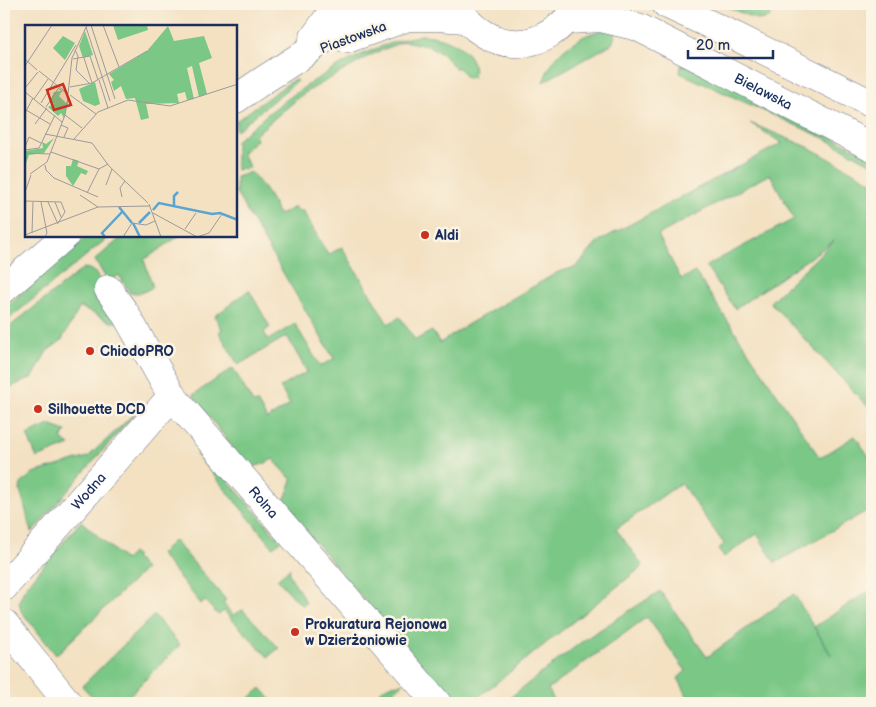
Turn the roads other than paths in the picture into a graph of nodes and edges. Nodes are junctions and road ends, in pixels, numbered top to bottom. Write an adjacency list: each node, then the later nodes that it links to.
1 (338, 4): 6 (street)
2 (383, 4): 6 (street, Piastowska)
3 (666, 4): 8 (street)
4 (460, 11): 5 (street); 6 (street, Piastowska)
5 (574, 12): 9 (street, Bielawska)
6 (301, 56): 7 (street, Piastowska)
7 (238, 98)
8 (872, 104)
9 (872, 147)
10 (62, 238): 11 (street)
11 (4, 289)
12 (108, 289): 13 (street, Rolna)
13 (172, 396): 14 (street, Wodna); 17 (street, Rolna)
14 (4, 587)
15 (4, 623): 16 (street)
16 (68, 703)
17 (437, 703)

